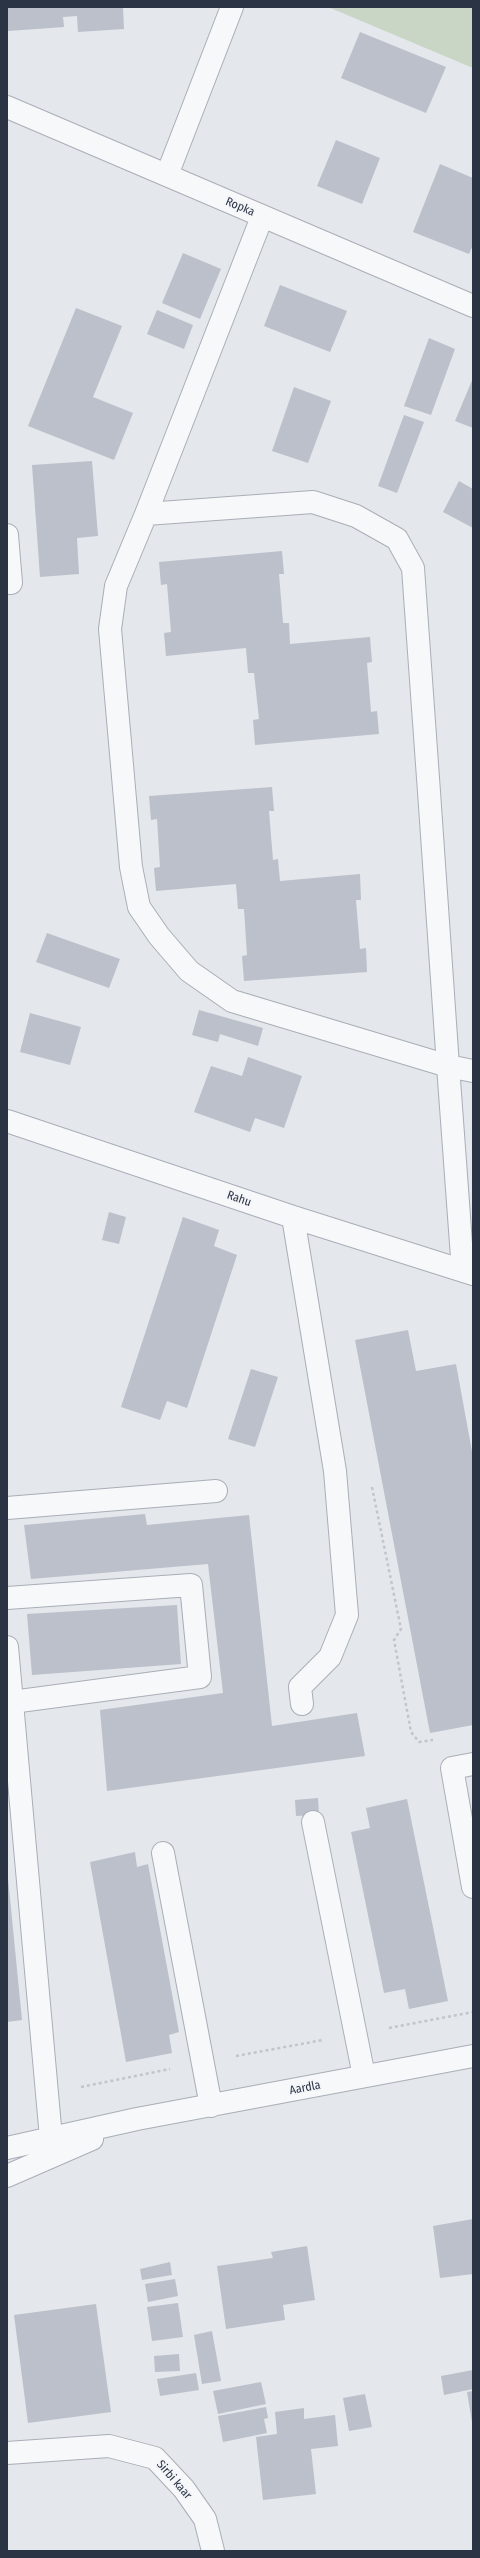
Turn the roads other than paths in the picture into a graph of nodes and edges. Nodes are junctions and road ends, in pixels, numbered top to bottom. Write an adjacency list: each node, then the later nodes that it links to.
1 (232, 7): 3 (street)
2 (7, 108): 3 (street, Ropka)
3 (167, 175): 4 (street, Ropka)
4 (262, 217): 5 (street, Ropka); 6 (street)
5 (473, 306)
6 (146, 514): 9 (street); 9 (street)
7 (7, 535): 8 (street)
8 (7, 583)
9 (448, 1066): 10 (street); 13 (street)
10 (473, 1071)
11 (7, 1121): 12 (street, Rahu)
12 (293, 1217): 13 (street, Rahu); 19 (street)
13 (468, 1272)
14 (216, 1491): 15 (street)
15 (7, 1508)
16 (7, 1598): 18 (street)
17 (7, 1647): 18 (street)
18 (12, 1702): 28 (street)
19 (302, 1704)
20 (473, 1764): 23 (street)
21 (312, 1822): 25 (street)
22 (163, 1853): 26 (street)
23 (473, 1887)
24 (473, 2056): 25 (street, Aardla)
25 (364, 2076): 26 (street, Aardla)
26 (210, 2106): 27 (street, Aardla)
27 (136, 2119): 28 (street, Aardla); 30 (street, Aardla)
28 (51, 2138): 29 (street, Aardla)
29 (7, 2148)
30 (7, 2176)
31 (7, 2453): 32 (street, Sirbi kaar)
32 (213, 2551)

